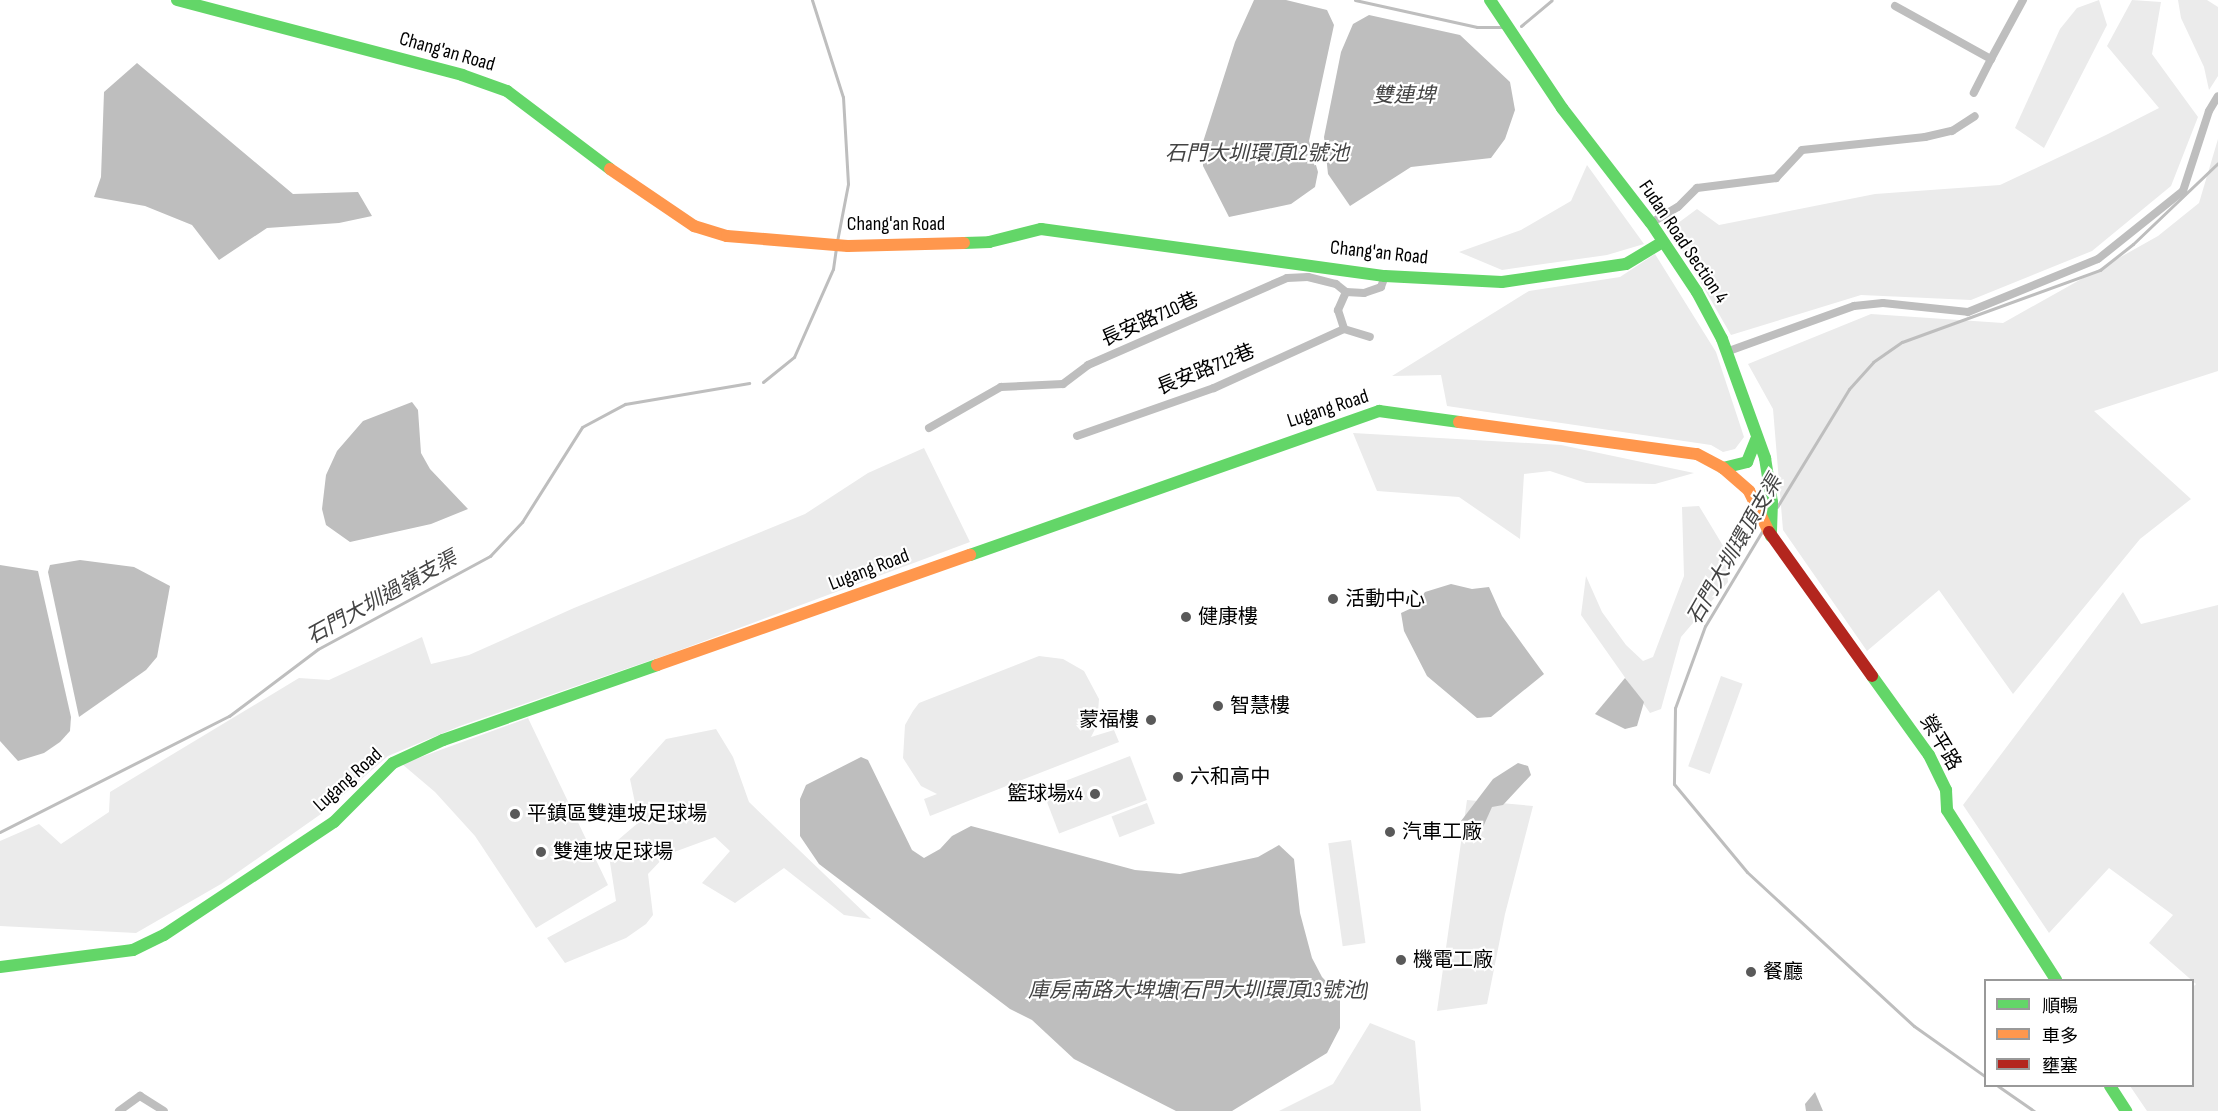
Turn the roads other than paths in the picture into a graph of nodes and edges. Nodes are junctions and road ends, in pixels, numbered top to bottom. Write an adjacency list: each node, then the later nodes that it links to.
1 (177, 0): 11 (street, Chang'an Road)
2 (1490, 0): 9 (street, Fudan Road Section 4)
3 (2023, 0): 5 (street)
4 (1896, 6): 5 (street)
5 (1991, 58): 6 (street)
6 (1974, 93)
7 (2218, 96): 15 (street)
8 (1975, 116): 9 (street)
9 (1651, 223): 10 (street, Fudan Road Section 4)
10 (1661, 243): 11 (street, Chang'an Road); 15 (street, Fudan Road Section 4)
11 (1385, 276): 12 (street)
12 (1346, 292): 13 (street); 16 (street, 長安路710巷)
13 (1344, 329): 14 (street); 17 (street, 長安路712巷)
14 (1370, 337)
15 (1726, 351): 18 (street, Fudan Road Section 4)
16 (929, 428)
17 (1077, 436)
18 (1756, 440): 19 (street); 20 (street, Fudan Road Section 4)
19 (1723, 468): 20 (street, Lugang Road); 21 (street, Lugang Road)
20 (1771, 537): 22 (street, 榮平路)
21 (0, 967)
22 (2055, 979)
23 (2111, 1087): 26 (street)
24 (119, 1111): 25 (street)
25 (164, 1111)
26 (2126, 1111)

